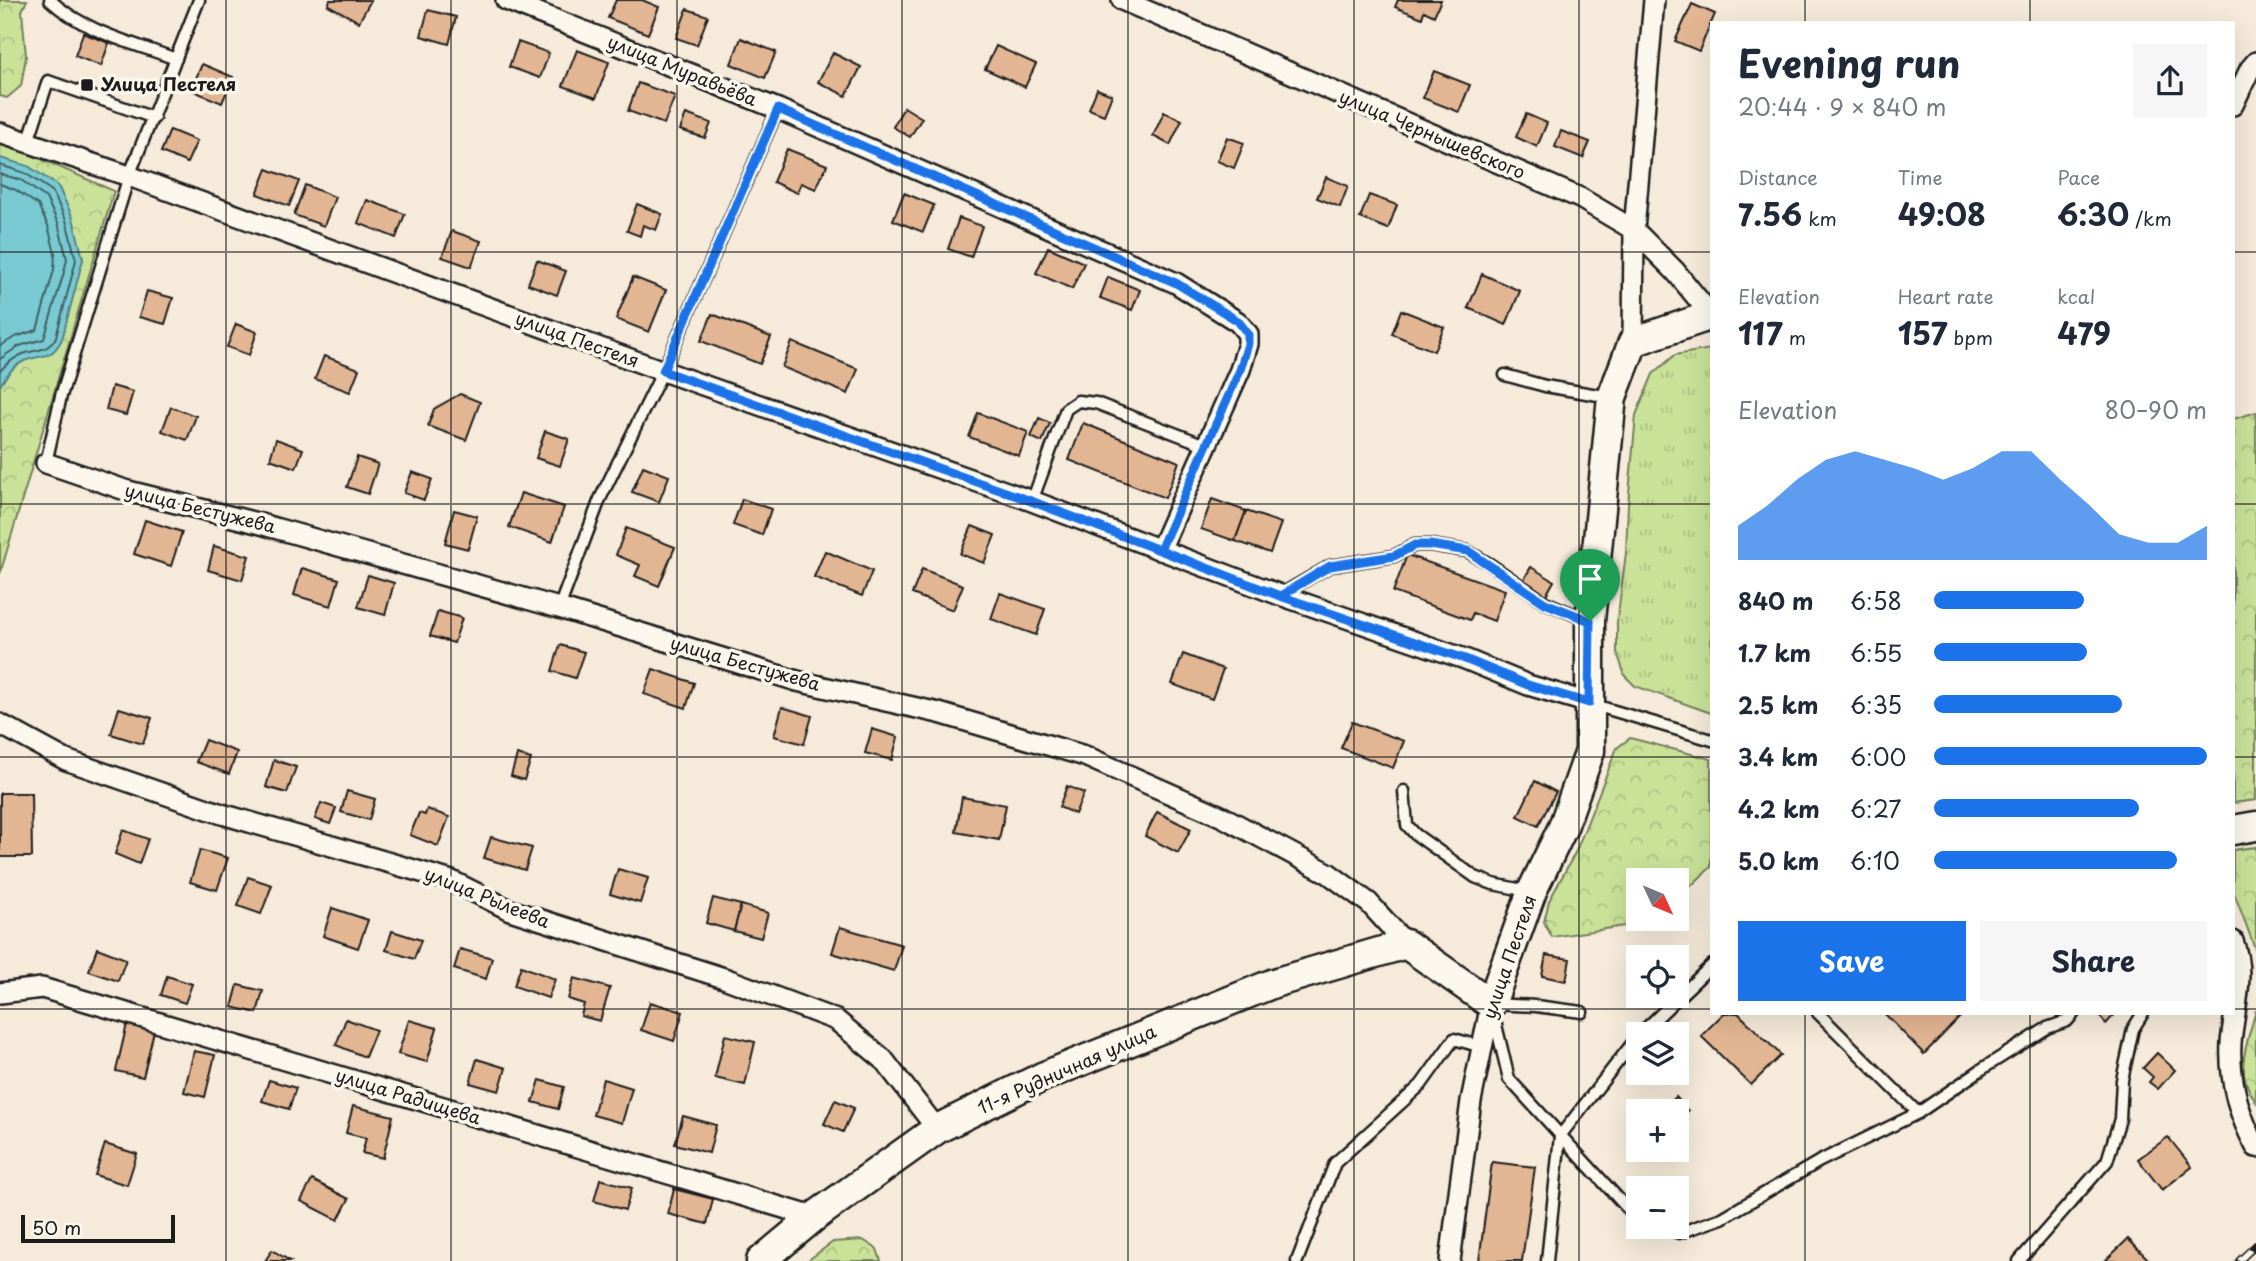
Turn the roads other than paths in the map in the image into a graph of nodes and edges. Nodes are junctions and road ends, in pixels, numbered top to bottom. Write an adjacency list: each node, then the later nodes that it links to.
1 (50, 0): 6 (lane)
2 (199, 0): 6 (lane)
3 (506, 0): 9 (street, улица Муравьёва)
4 (1122, 0): 14 (street, улица Чернышевского)
5 (1654, 0): 14 (street)
6 (176, 59): 10 (lane)
7 (2256, 62): 8 (street)
8 (2235, 101)
9 (778, 109): 18 (lane); 21 (street, улица Муравьёва)
10 (153, 118): 12 (lane); 13 (lane)
11 (0, 133): 12 (street, улица Пестеля)
12 (28, 142): 13 (street, улица Пестеля)
13 (129, 176): 18 (street, улица Пестеля); 22 (lane)
14 (1634, 230): 15 (street, улица Чернышевского); 17 (street)
15 (1710, 314)
16 (1710, 315): 17 (main road)
17 (1633, 342): 20 (main road, улица Пестеля)
18 (663, 371): 23 (street, улица Пестеля); 26 (lane)
19 (1505, 375): 20 (lane)
20 (1612, 397): 27 (main road, улица Пестеля)
21 (1205, 445): 23 (lane); 24 (street, улица Муравьёва)
22 (46, 463): 26 (street, улица Бестужева)
23 (1031, 501): 24 (street, улица Пестеля)
24 (1160, 550): 25 (street, улица Пестеля)
25 (1280, 596): 27 (lane); 28 (street, улица Пестеля)
26 (559, 608): 35 (street, улица Бестужева)
27 (1590, 621): 28 (main road, улица Пестеля)
28 (1589, 703): 30 (lane); 34 (main road, улица Пестеля)
29 (0, 724): 50 (street, улица Рылеева)
30 (1710, 739)
31 (1404, 792): 34 (lane)
32 (2256, 826): 33 (main road)
33 (2235, 830)
34 (1532, 891): 39 (main road, улица Пестеля)
35 (1406, 944): 39 (main road); 50 (main road, 11-я Рудничная улица)
36 (2235, 946): 41 (street)
37 (1710, 967): 46 (lane)
38 (0, 993): 54 (street, улица Радищева)
39 (1492, 1004): 40 (lane); 47 (street, улица Пестеля); 51 (lane)
40 (1582, 1012)
41 (2235, 1014)
42 (1820, 1015): 49 (lane)
43 (2072, 1015): 49 (lane)
44 (2142, 1015): 60 (lane)
45 (2235, 1015): 52 (street)
46 (1653, 1022)
47 (1483, 1044): 57 (lane); 58 (street, улица Пестеля)
48 (1626, 1052): 51 (lane)
49 (1918, 1113): 55 (lane)
50 (937, 1129): 54 (main road, 11-я Рудничная улица)
51 (1560, 1136): 53 (lane); 59 (lane)
52 (2256, 1147)
53 (1626, 1207)
54 (814, 1217): 56 (main road, 11-я Рудничная улица)
55 (1689, 1229)
56 (761, 1261)
57 (1297, 1261)
58 (1450, 1261)
59 (1547, 1261)
60 (2019, 1261)

